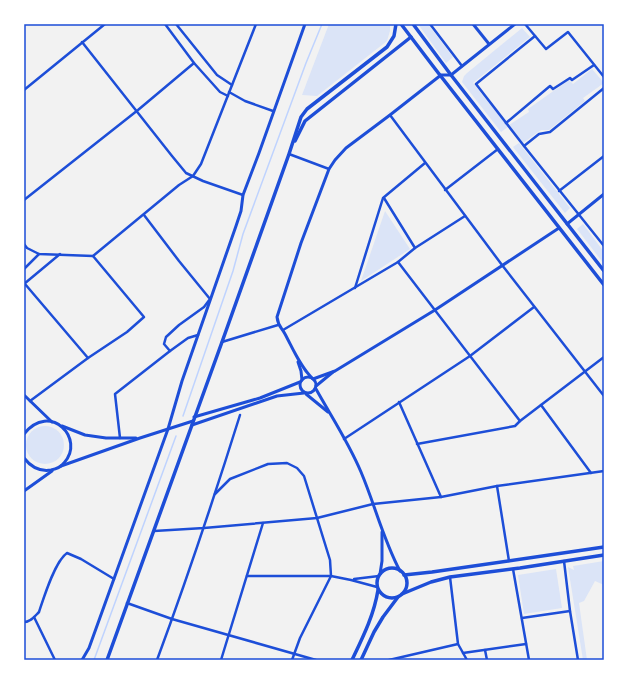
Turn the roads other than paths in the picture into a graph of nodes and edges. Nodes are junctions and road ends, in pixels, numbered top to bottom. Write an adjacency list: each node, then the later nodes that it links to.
1 (105, 24): 15 (street)
2 (165, 24): 17 (street)
3 (176, 24): 25 (street)
4 (256, 24): 25 (street)
5 (305, 24): 31 (street)
6 (396, 24): 36 (main road)
7 (401, 24): 14 (main road)
8 (413, 24): 23 (main road)
9 (430, 24): 19 (street)
10 (473, 24): 16 (street)
11 (515, 24): 16 (street)
12 (524, 24): 13 (street)
13 (535, 36): 18 (street); 33 (street)
14 (411, 37): 22 (main road); 36 (main road)
15 (82, 42): 27 (street); 30 (street)
16 (489, 44): 19 (street)
17 (194, 63): 29 (street); 30 (street)
18 (594, 64): 21 (street); 33 (street)
19 (462, 66): 23 (street)
20 (604, 70): 21 (street)
21 (600, 73): 24 (street)
22 (441, 75): 23 (street); 32 (street); 35 (main road)
23 (450, 75): 50 (main road)
24 (604, 77)
25 (232, 85): 28 (street)
26 (604, 88): 34 (street)
27 (24, 90)
28 (229, 92): 29 (street); 31 (street)
29 (228, 96): 40 (street)
30 (136, 111): 40 (street); 46 (street)
31 (274, 111): 43 (street)
32 (390, 115): 38 (street); 39 (street)
33 (506, 123): 34 (street)
34 (524, 146): 42 (street)
35 (498, 149): 41 (street); 51 (main road)
36 (289, 154): 39 (street); 71 (main road)
37 (604, 156): 42 (street)
38 (426, 163): 41 (street); 45 (street)
39 (329, 169): 68 (street)
40 (193, 176): 43 (street); 48 (street)
41 (445, 190): 49 (street)
42 (560, 191): 47 (street)
43 (243, 195): 65 (street)
44 (604, 195): 47 (street)
45 (384, 198): 54 (street); 64 (street)
46 (24, 200)
47 (579, 214): 50 (street); 53 (street)
48 (144, 215): 57 (street); 65 (street)
49 (465, 216): 54 (street); 59 (street)
50 (567, 224): 61 (main road)
51 (559, 228): 59 (street); 63 (main road)
52 (24, 244): 55 (street)
53 (604, 246)
54 (415, 248): 58 (street)
55 (39, 254): 56 (street); 60 (street)
56 (60, 254): 57 (street); 62 (street)
57 (93, 256): 75 (street)
58 (398, 262): 64 (street); 67 (street)
59 (502, 265): 66 (street); 67 (street)
60 (24, 269)
61 (604, 271)
62 (25, 284): 75 (street)
63 (604, 286)
64 (355, 288): 69 (street)
65 (210, 300): 70 (street); 72 (street)
66 (534, 307): 73 (street); 78 (street)
67 (435, 310): 73 (street); 77 (street)
68 (278, 325): 69 (street); 71 (street)
69 (283, 330): 76 (street)
70 (198, 335): 72 (street); 94 (street)
71 (222, 342): 90 (main road)
72 (170, 351): 96 (street)
73 (470, 356): 86 (street); 91 (street)
74 (604, 356): 78 (street)
75 (88, 358): 85 (street)
76 (297, 358): 79 (street); 80 (street)
77 (335, 371): 79 (street); 81 (street)
78 (584, 371): 84 (street); 87 (street)
79 (312, 378): 80 (street); 81 (street)
80 (301, 381): 82 (street); 90 (street)
81 (316, 387): 82 (street); 88 (street)
82 (305, 393): 88 (street); 90 (street)
83 (24, 395): 85 (street)
84 (604, 396)
85 (30, 401): 92 (street)
86 (399, 402): 98 (street); 99 (street)
87 (541, 405): 91 (street); 104 (street)
88 (330, 415): 98 (street)
89 (240, 416): 107 (street)
90 (193, 421): 94 (street); 114 (main road)
91 (520, 421): 99 (street)
92 (52, 422): 93 (street); 95 (street)
93 (59, 425): 96 (street); 101 (street)
94 (168, 429): 97 (street); 126 (street)
95 (24, 434)
96 (120, 438): 97 (street)
97 (140, 438): 101 (street)
98 (344, 439): 109 (street)
99 (417, 444): 108 (street)
100 (24, 458): 102 (street)
101 (61, 466): 102 (street)
102 (54, 469): 106 (street)
103 (604, 471): 104 (street)
104 (591, 473): 105 (street)
105 (497, 486): 108 (street); 117 (street)
106 (24, 491)
107 (215, 494): 110 (street); 112 (street)
108 (441, 497): 109 (street)
109 (373, 504): 110 (street); 113 (street)
110 (317, 518): 111 (street); 124 (street)
111 (263, 522): 112 (street); 123 (street)
112 (204, 528): 114 (street); 135 (street)
113 (382, 530): 120 (street); 121 (street)
114 (153, 531): 131 (main road)
115 (604, 547): 117 (main road)
116 (604, 555): 118 (main road)
117 (508, 561): 122 (main road)
118 (564, 561): 119 (main road); 132 (street)
119 (513, 569): 125 (main road); 134 (street)
120 (400, 571): 121 (main road); 122 (main road)
121 (380, 575): 127 (street); 128 (main road)
122 (404, 575): 129 (main road)
123 (247, 576): 124 (street); 137 (street)
124 (331, 576): 127 (street); 141 (street)
125 (450, 577): 129 (main road); 138 (street)
126 (114, 578): 133 (street); 144 (street)
127 (351, 580): 128 (street)
128 (378, 589): 130 (main road); 150 (main road)
129 (402, 594): 130 (main road)
130 (398, 597): 151 (main road)
131 (128, 603): 135 (street); 145 (main road)
132 (570, 611): 134 (street); 156 (street)
133 (34, 617): 136 (street); 143 (street)
134 (522, 618): 139 (street)
135 (172, 619): 137 (street); 146 (street)
136 (24, 622)
137 (229, 635): 141 (street); 147 (street)
138 (458, 644): 142 (street); 152 (street)
139 (526, 644): 140 (street); 155 (street)
140 (485, 650): 142 (street); 154 (street)
141 (294, 653): 148 (street); 149 (street)
142 (463, 653): 153 (street)
143 (55, 660)
144 (82, 660)
145 (107, 660)
146 (157, 660)
147 (221, 660)
148 (292, 660)
149 (316, 660)
150 (352, 660)
151 (361, 660)
152 (389, 660)
153 (467, 660)
154 (487, 660)
155 (529, 660)
156 (578, 660)

